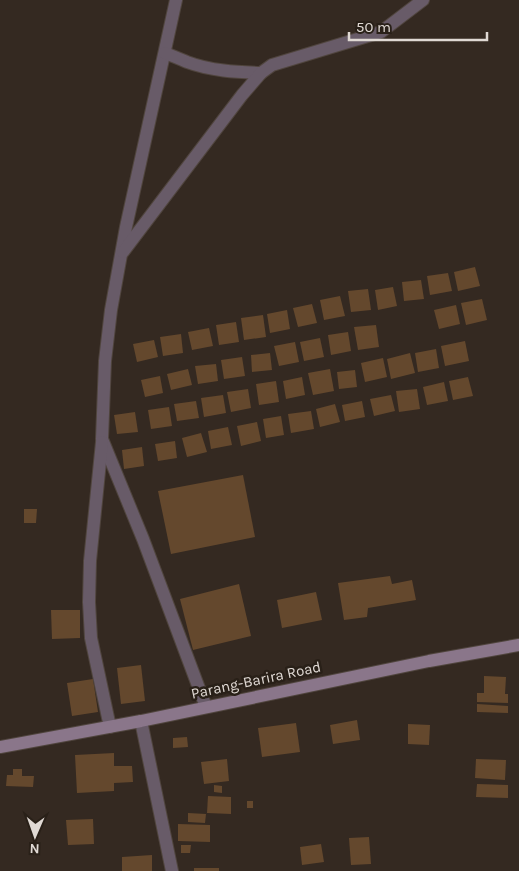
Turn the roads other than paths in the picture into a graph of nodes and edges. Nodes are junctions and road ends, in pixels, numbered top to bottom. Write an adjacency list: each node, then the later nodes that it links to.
1 (176, 0): 3 (street)
2 (423, 0): 4 (street)
3 (165, 53): 4 (street); 5 (street)
4 (261, 73): 5 (street)
5 (121, 254): 6 (street)
6 (102, 439): 8 (street); 10 (street)
7 (519, 645): 8 (main road, Parang-Barira Road)
8 (206, 707): 9 (main road, Parang-Barira Road)
9 (141, 721): 10 (main road, Parang-Barira Road); 12 (street)
10 (110, 726): 11 (main road, Parang-Barira Road)
11 (0, 746)
12 (172, 871)

